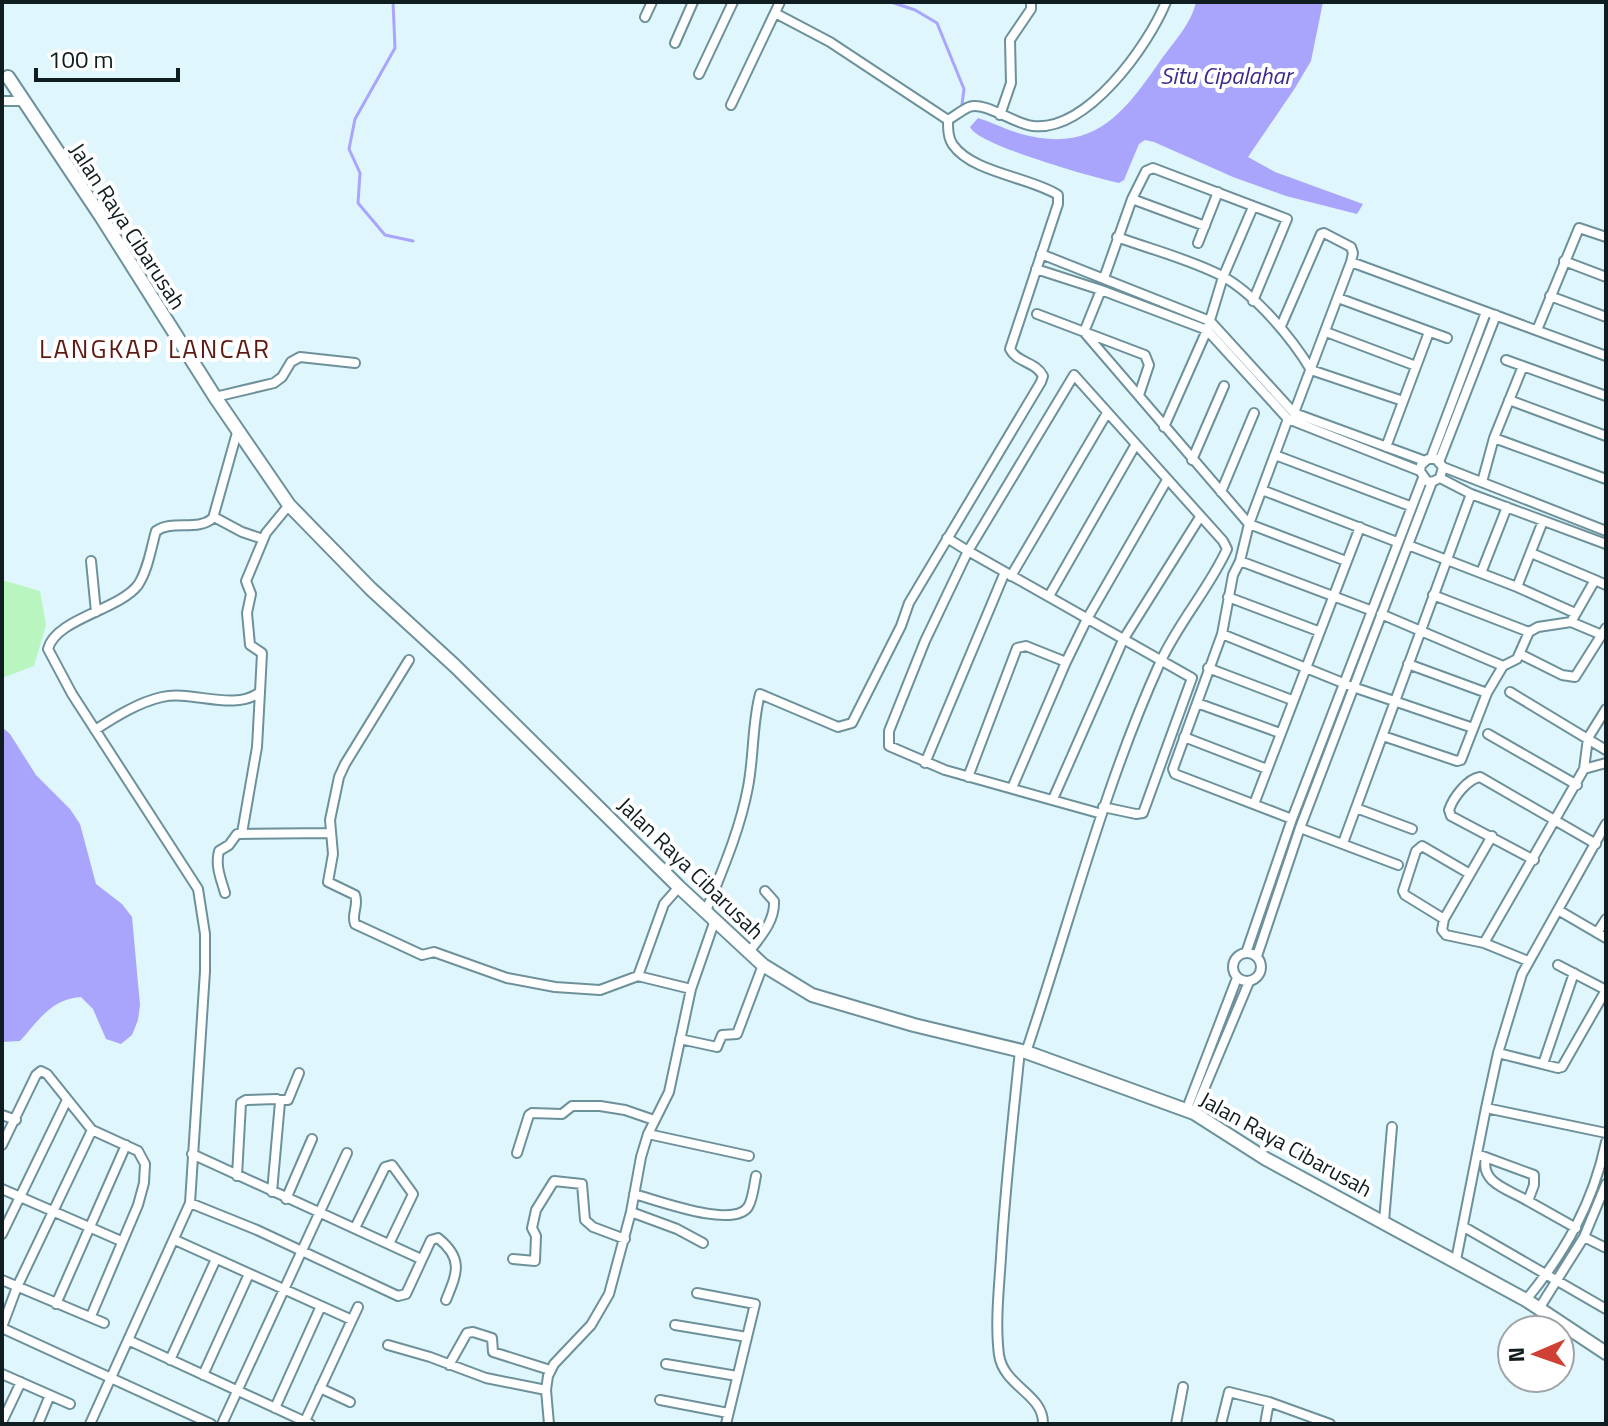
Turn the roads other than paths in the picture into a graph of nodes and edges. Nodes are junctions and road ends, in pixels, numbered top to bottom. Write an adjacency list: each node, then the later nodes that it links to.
1 (652, 2): 8 (street)
2 (693, 2): 9 (street)
3 (733, 2): 10 (street)
4 (780, 2): 7 (street)
5 (1031, 2): 15 (street)
6 (1166, 2): 15 (street)
7 (775, 13): 14 (street); 16 (street)
8 (645, 17)
9 (675, 43)
10 (699, 74)
11 (8, 77): 13 (main road, Jalan Raya Cibarusah)
12 (2, 101): 13 (street)
13 (23, 101): 55 (main road, Jalan Raya Cibarusah)
14 (731, 105)
15 (1000, 115): 16 (street)
16 (948, 120): 24 (street)
17 (1218, 192): 18 (street); 19 (street); 20 (street)
18 (1132, 199): 20 (street); 21 (street)
19 (1253, 207): 28 (street); 34 (street)
20 (1205, 226): 23 (street)
21 (1117, 237): 28 (street); 30 (street)
22 (1606, 237): 25 (street)
23 (1198, 243)
24 (1041, 254): 27 (street); 30 (street)
25 (1564, 261): 29 (street); 32 (street)
26 (1351, 262): 33 (street); 35 (street); 40 (street)
27 (1036, 269): 31 (street); 87 (street)
28 (1223, 277): 34 (street); 39 (street)
29 (1606, 277)
30 (1104, 278): 39 (street)
31 (1101, 290): 39 (street); 42 (street)
32 (1550, 296): 38 (street); 41 (street)
33 (1338, 298): 43 (street); 44 (street)
34 (1253, 301): 40 (street)
35 (1486, 312): 37 (street); 69 (street)
36 (1037, 314): 42 (street)
37 (1496, 315): 41 (street); 69 (street)
38 (1606, 317)
39 (1208, 326): 60 (street); 61 (street)
40 (1281, 326): 51 (street)
41 (1537, 330): 46 (street)
42 (1084, 332): 53 (street); 53 (street)
43 (1326, 332): 49 (street); 51 (street)
44 (1429, 332): 45 (street); 49 (street)
45 (1447, 338)
46 (1606, 356)
47 (1506, 360): 50 (street)
48 (355, 363): 55 (street)
49 (1416, 366): 57 (street)
50 (1523, 366): 54 (street); 56 (street)
51 (1311, 370): 57 (street); 60 (street)
52 (1224, 386): 68 (street)
53 (1139, 395): 61 (street)
54 (1606, 396)
55 (215, 397): 62 (main road, Jalan Raya Cibarusah)
56 (1509, 400): 63 (street); 64 (street)
57 (1403, 401): 66 (street)
58 (1107, 413): 65 (street); 92 (street); 99 (street)
59 (1254, 413): 76 (street)
60 (1291, 416): 66 (street); 67 (street); 70 (street)
61 (1164, 427): 68 (street)
62 (238, 429): 78 (main road, Jalan Raya Cibarusah); 81 (street)
63 (1606, 436)
64 (1494, 438): 71 (street); 74 (street)
65 (1136, 444): 72 (street); 104 (street)
66 (1386, 447): 69 (street)
67 (1275, 455): 75 (street); 79 (street)
68 (1192, 460): 76 (street)
69 (1435, 462): 70 (street); 73 (street); 74 (street)
70 (1421, 474): 73 (street); 79 (street)
71 (1606, 479)
72 (1167, 480): 82 (street); 111 (street)
73 (1436, 480): 77 (street); 91 (street)
74 (1482, 482): 86 (street)
75 (1262, 490): 84 (street); 85 (street)
76 (1221, 492): 84 (street)
77 (1471, 494): 80 (street); 94 (street)
78 (289, 505): 88 (street); 168 (main road, Jalan Raya Cibarusah)
79 (1410, 506): 89 (street)
80 (1507, 507): 83 (street); 98 (street)
81 (214, 517): 88 (street); 108 (street)
82 (1200, 517): 118 (street); 122 (street)
83 (1543, 521): 90 (street); 93 (street)
84 (1249, 524): 96 (street); 97 (street)
85 (1360, 527): 89 (street); 97 (street)
86 (1606, 531)
87 (947, 538): 92 (street); 172 (street)
88 (263, 539): 129 (street)
89 (1397, 542): 107 (street)
90 (1606, 544)
91 (1408, 545): 94 (street); 110 (street)
92 (968, 551): 99 (street); 144 (street)
93 (1531, 553): 100 (street); 102 (street)
94 (1446, 559): 98 (street); 103 (street)
95 (91, 561): 108 (street)
96 (1240, 561): 105 (street); 106 (street)
97 (1346, 561): 106 (street)
98 (1481, 573): 102 (street)
99 (1008, 574): 104 (street); 144 (street)
100 (1595, 580): 101 (street); 109 (street)
101 (1606, 585)
102 (1517, 587): 109 (street)
103 (1433, 595): 113 (street); 115 (street)
104 (1049, 596): 111 (street)
105 (1228, 597): 114 (street); 117 (street)
106 (1333, 597): 107 (street); 114 (street)
107 (1370, 610): 127 (street)
108 (96, 612): 137 (street)
109 (1575, 613): 112 (street)
110 (1381, 614): 113 (street); 128 (street)
111 (1087, 619): 118 (street); 121 (street)
112 (1571, 622): 115 (street); 116 (street)
113 (1420, 629): 123 (street); 124 (street)
114 (1318, 631): 125 (street)
115 (1529, 632): 119 (street)
116 (1604, 632): 119 (street)
117 (1222, 634): 125 (street); 126 (street)
118 (1123, 640): 122 (street); 151 (street)
119 (1520, 654): 124 (street)
120 (409, 660): 161 (street)
121 (1066, 662): 148 (street); 150 (street)
122 (1160, 662): 154 (street); 154 (street)
123 (1408, 664): 131 (street); 133 (street)
124 (1503, 666): 131 (street)
125 (1305, 667): 127 (street); 132 (street)
126 (1208, 668): 132 (street); 134 (street)
127 (1343, 682): 128 (street); 155 (street)
128 (1353, 687): 133 (street); 158 (street)
129 (260, 692): 137 (street); 160 (street)
130 (1510, 692): 142 (street)
131 (1487, 693): 136 (street)
132 (1292, 700): 138 (street)
133 (1395, 701): 136 (street); 140 (street)
134 (1197, 703): 138 (street); 141 (street)
135 (1606, 709): 142 (street)
136 (1473, 728): 140 (street)
137 (95, 730): 212 (street)
138 (1280, 733): 146 (street)
139 (1488, 734): 149 (street)
140 (1383, 736): 153 (street)
141 (1184, 737): 146 (street); 152 (street)
142 (1588, 738): 143 (street); 147 (street)
143 (1606, 750)
144 (925, 763): 148 (street)
145 (1606, 763): 147 (street)
146 (1267, 769): 152 (street)
147 (1584, 769): 149 (street)
148 (968, 777): 150 (street)
149 (1577, 785): 156 (street)
150 (1012, 788): 151 (street)
151 (1053, 799): 154 (street)
152 (1254, 804): 155 (street)
153 (1356, 808): 159 (street); 163 (street)
154 (1102, 810): 191 (street)
155 (1292, 819): 179 (street)
156 (1556, 821): 162 (street); 164 (street); 165 (street)
157 (1606, 824): 164 (street)
158 (1300, 828): 163 (street); 180 (street)
159 (1412, 829)
160 (242, 833): 161 (street); 170 (street)
161 (330, 833): 185 (street)
162 (1492, 836): 165 (street); 167 (street)
163 (1343, 843): 166 (street)
164 (1596, 844): 171 (street)
165 (1534, 860): 177 (street)
166 (1398, 865)
167 (1470, 874): 173 (street); 173 (street)
168 (679, 887): 172 (main road, Jalan Raya Cibarusah); 185 (street)
169 (765, 891): 178 (street)
170 (225, 893)
171 (1558, 910): 175 (street); 181 (street)
172 (710, 916): 178 (main road, Jalan Raya Cibarusah); 188 (street)
173 (1444, 919): 177 (street)
174 (1606, 919): 175 (street)
175 (1597, 933): 176 (street)
176 (1606, 938)
177 (1484, 943): 181 (street)
178 (749, 952): 182 (main road, Jalan Raya Cibarusah)
179 (1246, 953): 180 (street); 186 (street)
180 (1257, 956): 187 (street)
181 (1528, 961): 192 (street)
182 (763, 965): 190 (street); 191 (main road, Jalan Raya Cibarusah)
183 (1558, 965): 184 (street)
184 (1574, 973): 189 (street); 193 (street)
185 (638, 976): 188 (street)
186 (1237, 978): 187 (street); 198 (street)
187 (1249, 982): 198 (street)
188 (691, 989): 190 (street)
189 (1606, 990): 193 (street)
190 (680, 1039): 201 (street)
191 (1023, 1051): 198 (main road, Jalan Raya Cibarusah); 298 (street)
192 (1498, 1053): 193 (street); 197 (street)
193 (1543, 1064)
194 (299, 1073): 195 (street)
195 (279, 1100): 215 (street); 219 (street)
196 (66, 1102): 200 (street); 203 (street); 221 (street)
197 (1486, 1108): 204 (street); 214 (street)
198 (1190, 1112): 228 (main road, Jalan Raya Cibarusah)
199 (2, 1115): 200 (street)
200 (16, 1120): 208 (street)
201 (654, 1120): 205 (street); 211 (street)
202 (1392, 1127): 228 (street)
203 (92, 1130): 209 (street); 225 (street)
204 (1606, 1133)
205 (648, 1134): 213 (street); 220 (street)
206 (312, 1139): 222 (street)
207 (1606, 1142): 232 (street)
208 (2, 1145)
209 (126, 1145): 229 (street); 237 (street)
210 (347, 1153): 227 (street)
211 (517, 1153)
212 (192, 1154): 215 (street); 224 (street)
213 (749, 1156)
214 (1481, 1156): 223 (street); 223 (street); 230 (street)
215 (237, 1176): 219 (street)
216 (756, 1176): 220 (street)
217 (1606, 1184): 234 (street)
218 (2, 1189): 221 (street)
219 (272, 1192): 222 (street)
220 (634, 1194): 226 (street)
221 (20, 1197): 225 (street); 233 (street)
222 (286, 1199): 227 (street)
223 (1528, 1201): 232 (street)
224 (190, 1203): 236 (street); 241 (street)
225 (53, 1210): 229 (street); 250 (street)
226 (631, 1212): 235 (street); 238 (street)
227 (318, 1214): 231 (street); 241 (street)
228 (1384, 1221): 245 (main road, Jalan Raya Cibarusah)
229 (89, 1227): 237 (street); 255 (street)
230 (1464, 1227): 245 (street); 247 (street)
231 (355, 1228): 239 (street); 239 (street)
232 (1576, 1228): 247 (street)
233 (2, 1234)
234 (1584, 1237): 240 (street); 249 (street)
235 (625, 1239): 244 (street); 272 (street)
236 (175, 1240): 242 (street); 266 (street)
237 (121, 1241): 260 (street)
238 (703, 1243)
239 (389, 1244): 243 (street)
240 (1606, 1248)
241 (301, 1251): 243 (street); 251 (street)
242 (216, 1259): 246 (street); 269 (street)
243 (421, 1259): 253 (street)
244 (513, 1259)
245 (1456, 1260): 254 (main road, Jalan Raya Cibarusah)
246 (249, 1274): 251 (street); 274 (street)
247 (1546, 1276): 249 (street); 254 (street)
248 (2, 1280): 250 (street)
249 (1555, 1282): 258 (street); 259 (street)
250 (17, 1287): 255 (street); 264 (street)
251 (285, 1290): 256 (street); 281 (street)
252 (697, 1293): 265 (street)
253 (446, 1300)
254 (1526, 1300): 258 (main road, Jalan Raya Cibarusah)
255 (56, 1304): 260 (street)
256 (321, 1306): 261 (street); 287 (street)
257 (358, 1307): 261 (street)
258 (1540, 1307): 268 (main road, Jalan Raya Cibarusah)
259 (1606, 1309)
260 (91, 1316): 262 (street)
261 (352, 1320): 279 (street)
262 (104, 1323)
263 (675, 1325): 265 (street)
264 (2, 1328): 276 (street)
265 (747, 1337): 275 (street)
266 (128, 1340): 269 (street); 276 (street)
267 (388, 1345): 271 (street)
268 (1606, 1353)
269 (170, 1360): 274 (street)
270 (666, 1364): 275 (street)
271 (449, 1365): 272 (street); 280 (street)
272 (550, 1370): 280 (street)
273 (2, 1374): 277 (street)
274 (203, 1375): 281 (street)
275 (737, 1376): 288 (street)
276 (111, 1378): 293 (street); 294 (street)
277 (21, 1382): 282 (street); 290 (street)
278 (1183, 1387): 299 (street)
279 (320, 1388): 284 (street); 291 (street)
280 (546, 1390): 296 (street)
281 (237, 1391): 287 (street); 295 (street)
282 (50, 1395): 286 (street); 292 (street)
283 (660, 1400): 288 (street)
284 (350, 1402)
285 (1269, 1402): 289 (street); 300 (street); 301 (street)
286 (70, 1404)
287 (275, 1408): 291 (street)
288 (728, 1413): 297 (street)
289 (1310, 1420): 302 (street)
290 (2, 1422)
291 (308, 1423)
292 (38, 1424)
293 (90, 1424)
294 (211, 1424)
295 (222, 1424)
296 (549, 1424)
297 (726, 1424)
298 (1043, 1424)
299 (1176, 1424)
300 (1221, 1424)
301 (1265, 1424)
302 (1330, 1424)

